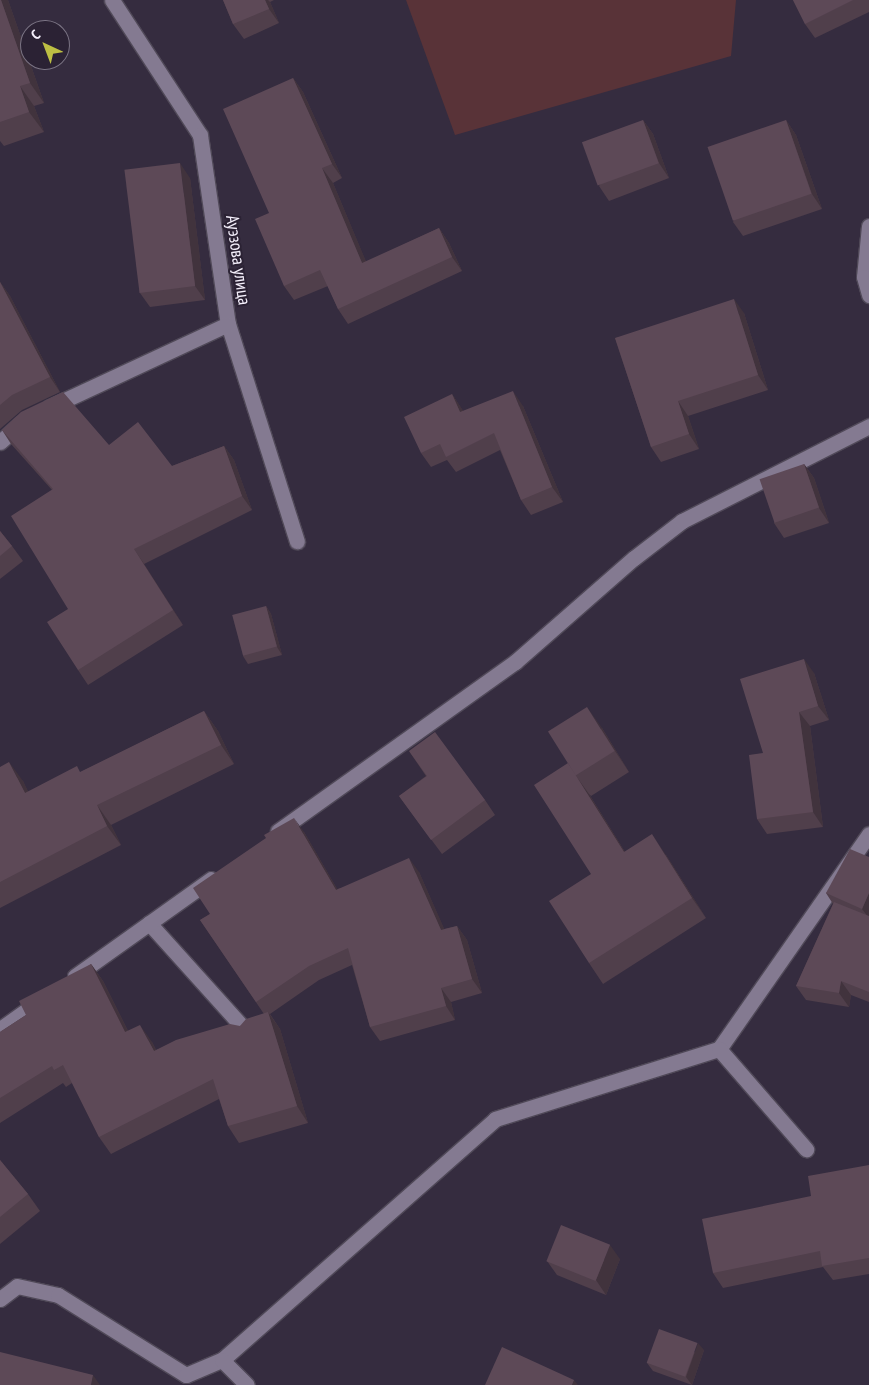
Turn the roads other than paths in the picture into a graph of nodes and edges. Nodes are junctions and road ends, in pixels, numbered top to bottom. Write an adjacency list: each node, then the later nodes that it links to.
1 (112, 0): 4 (street, Ауэзова улица)
2 (869, 226): 3 (street)
3 (869, 295)
4 (228, 324): 6 (street); 7 (street, Ауэзова улица)
5 (869, 426): 9 (street)
6 (0, 442)
7 (297, 541)
8 (869, 834): 14 (street)
9 (263, 842)
10 (222, 871): 11 (street)
11 (149, 923): 12 (street); 13 (street)
12 (0, 1029)
13 (249, 1034)
14 (719, 1049): 15 (street); 17 (street)
15 (806, 1149)
16 (0, 1299): 17 (street)
17 (222, 1360): 18 (street)
18 (247, 1385)

